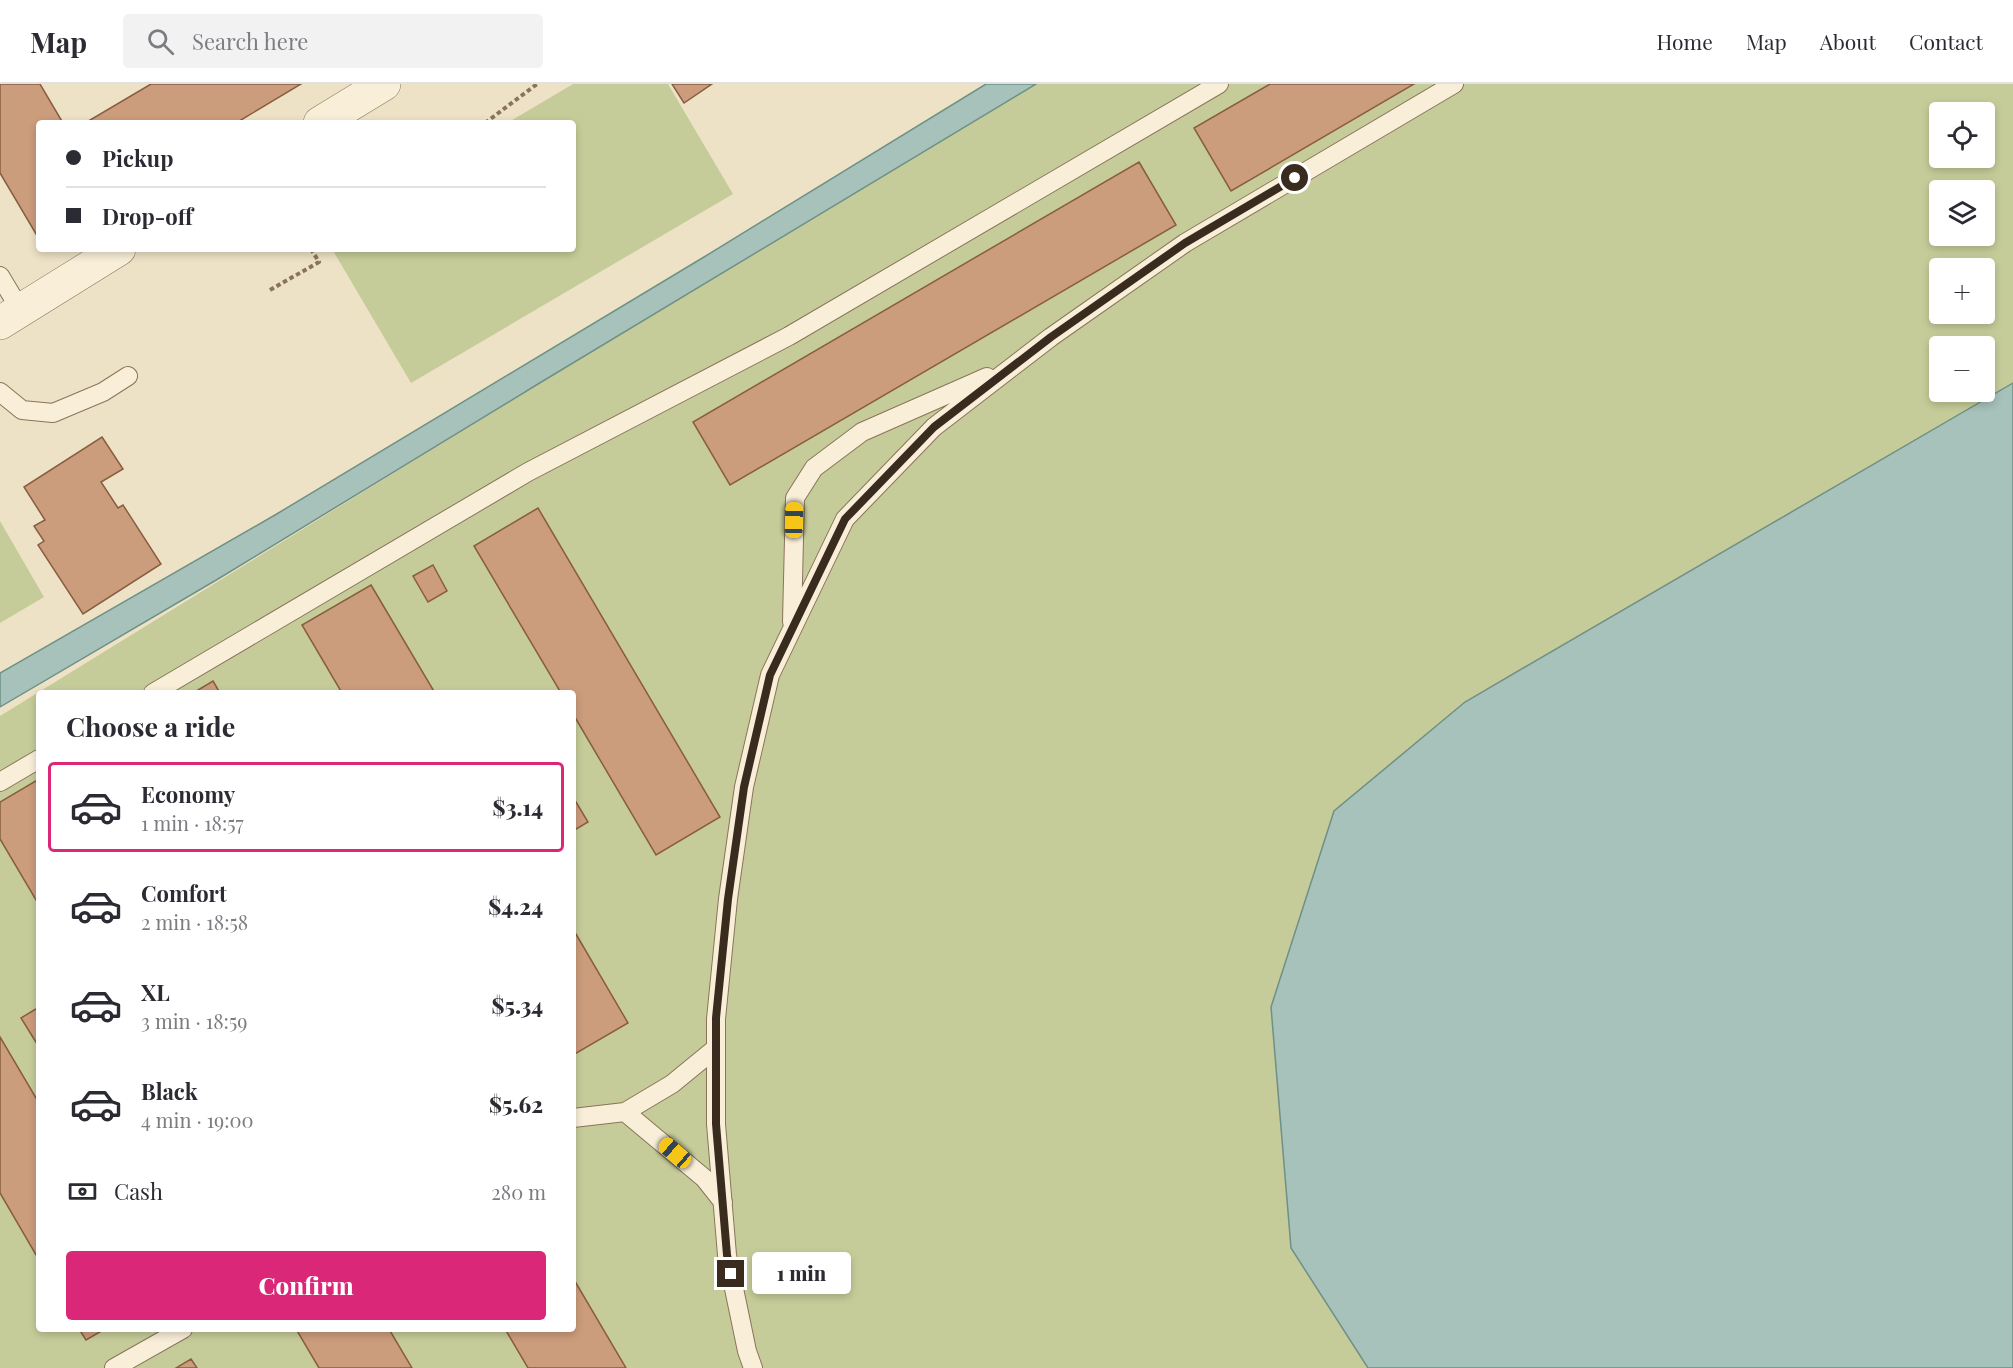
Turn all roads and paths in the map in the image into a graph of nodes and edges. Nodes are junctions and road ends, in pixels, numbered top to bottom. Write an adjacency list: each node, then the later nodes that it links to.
1 (382, 84): 5 (street)
2 (537, 84): 6 (path)
3 (1219, 84): 16 (lane)
4 (1454, 84): 12 (lane)
5 (325, 120)
6 (489, 120)
7 (114, 252): 11 (street)
8 (313, 252): 10 (path)
9 (0, 276): 11 (lane)
10 (270, 290)
11 (10, 317)
12 (1014, 366): 15 (lane); 15 (lane)
13 (128, 376): 14 (lane)
14 (0, 392)
15 (792, 630): 19 (lane)
16 (158, 690)
17 (36, 761): 18 (lane)
18 (0, 782)
19 (716, 1048): 20 (lane); 22 (lane)
20 (625, 1112): 21 (lane); 22 (lane)
21 (576, 1118)
22 (723, 1202): 25 (lane)
23 (178, 1332): 24 (lane)
24 (114, 1368)
25 (753, 1368)

